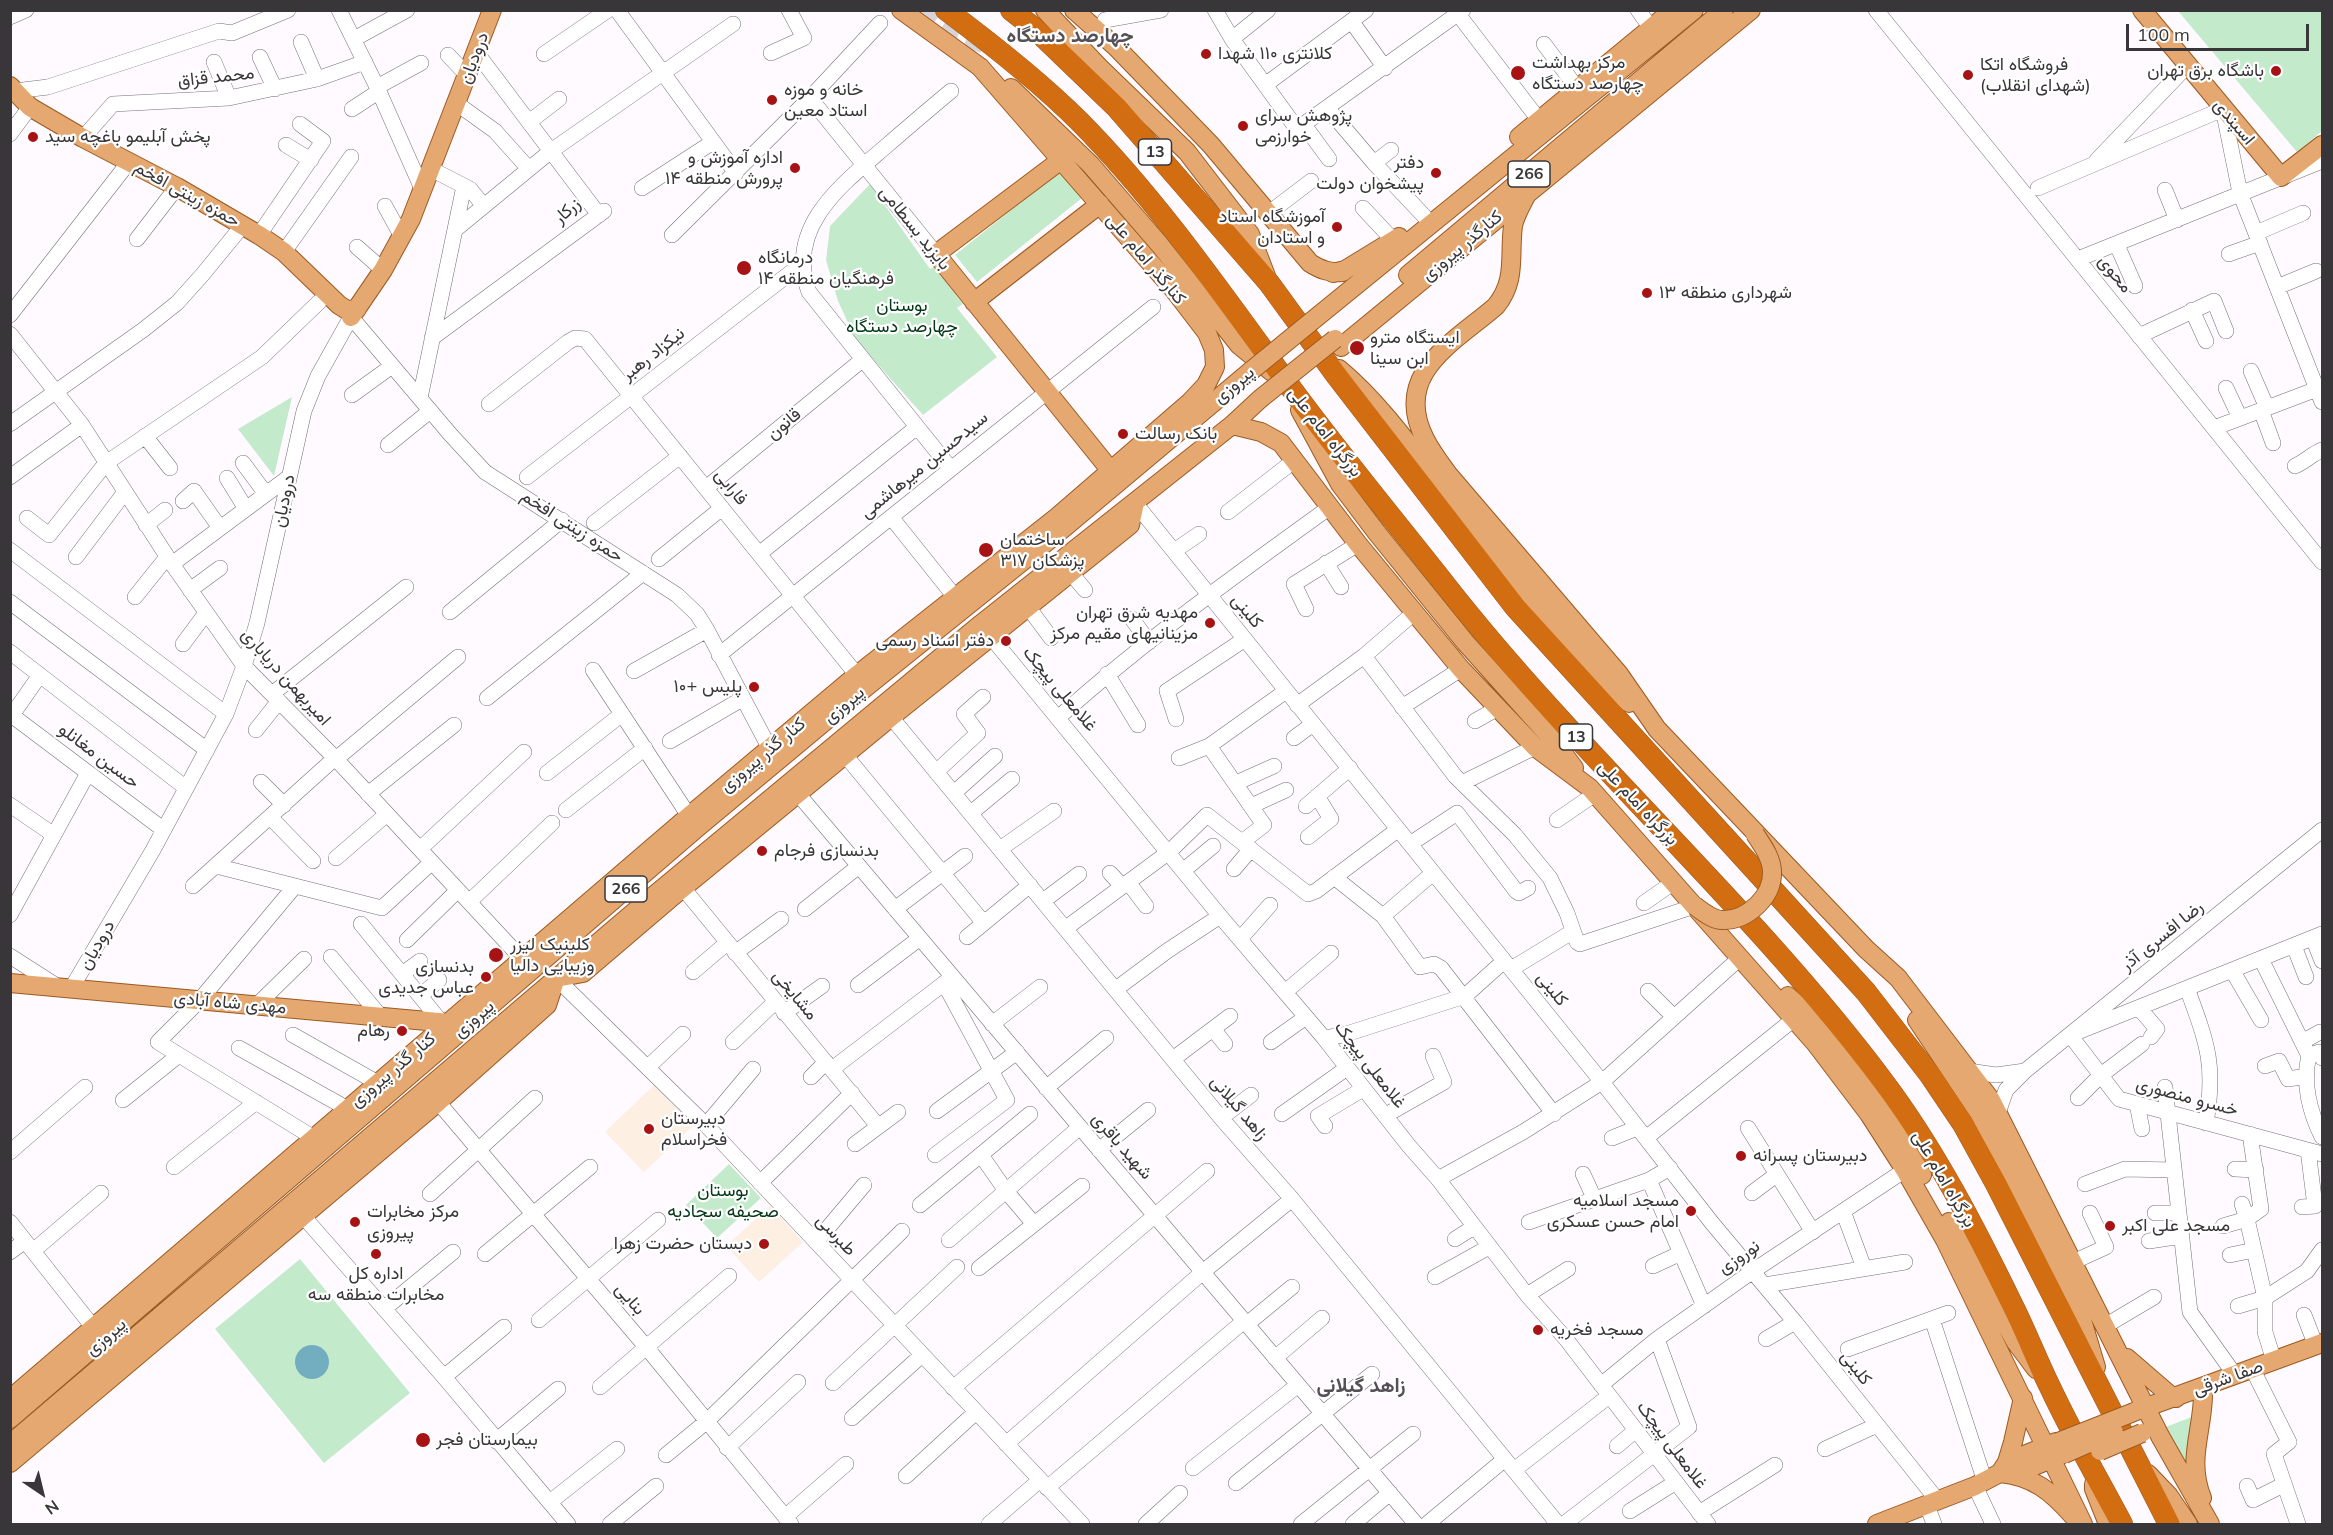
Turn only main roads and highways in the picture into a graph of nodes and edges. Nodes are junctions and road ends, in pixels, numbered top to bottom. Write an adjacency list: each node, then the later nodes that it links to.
1 (492, 10): 25 (main road, درودیان)
2 (901, 10): 14 (main road, کنارگذر امام علی)
3 (946, 10): 28 (highway, بزرگراه امام علی / 13)
4 (1011, 10): 23 (highway, 13)
5 (1045, 10): 23 (main road)
6 (1074, 10): 22 (main road)
7 (1672, 10): 12 (main road, 266)
8 (1694, 10): 12 (main road, پیروزی / 266)
9 (1724, 10): 13 (main road, پیروزی / 266)
10 (1751, 10): 18 (main road, کنارگذر پیروزی)
11 (2142, 10): 16 (main road, اسپندی)
12 (1653, 35): 13 (main road); 21 (main road, پیروزی / 266); 22 (main road, 266)
13 (1669, 56): 18 (main road, پیروزی / 266)
14 (980, 67): 17 (main road, کنارگذر امام علی); 28 (main road)
15 (13, 89): 25 (main road, حمزه زینتی افخم)
16 (2322, 145)
17 (1061, 160): 20 (main road, کنارگذر امام علی); 24 (main road, بایزید بسطامی)
18 (1556, 160): 19 (main road, کنارگذر پیروزی); 26 (main road, پیروزی / 266)
19 (1528, 192): 26 (main road, کنارگذر پیروزی); 35 (main road)
20 (1100, 204): 24 (main road); 31 (main road, کنارگذر امام علی)
21 (1380, 265): 22 (main road); 27 (main road, پیروزی / 266, bridge)
22 (1334, 273)
23 (1269, 283): 26 (highway, 13)
24 (974, 302): 31 (main road, بایزید بسطامی)
25 (354, 313)
26 (1332, 347): 28 (main road, پیروزی / 266, bridge); 29 (main road); 35 (main road); 56 (highway, 13)
27 (1273, 353): 28 (main road); 33 (main road, پیروزی / 266, bridge)
28 (1289, 384): 29 (main road, پیروزی / 266, bridge); 37 (main road); 52 (highway, بزرگراه امام علی / 13)
29 (1264, 402): 30 (main road, پیروزی / 266)
30 (1232, 425): 32 (main road, پیروزی / 266); 37 (main road)
31 (1111, 471): 33 (main road, کنارگذر امام علی)
32 (1135, 503): 34 (main road, پیروزی / 266); 34 (main road, پیروزی)
33 (1053, 525): 44 (main road, کنار گذر پیروزی); 46 (main road, پیروزی / 266)
34 (986, 631): 36 (main road, پیروزی / 266)
35 (1657, 729): 38 (main road)
36 (793, 789): 42 (main road, پیروزی / 266); 42 (main road, پیروزی)
37 (1593, 791): 39 (main road)
38 (1755, 834): 39 (main road, bridge); 40 (main road)
39 (1695, 906): 41 (main road)
40 (1866, 950): 50 (main road); 56 (main road)
41 (1743, 960): 52 (main road); 54 (main road)
42 (556, 978): 45 (main road, پیروزی / 266); 45 (main road, پیروزی)
43 (10, 983): 44 (main road, مهدی شاه آبادی)
44 (446, 1023): 48 (main road, کنار گذر پیروزی)
45 (432, 1095): 47 (main road, پیروزی / 266)
46 (273, 1192): 47 (main road); 48 (main road, پیروزی / 266)
47 (293, 1211): 59 (main road, پیروزی / 266); 61 (main road)
48 (98, 1333): 57 (main road, کنار گذر پیروزی)
49 (2320, 1348): 51 (main road, صفا شرقی); 51 (main road, صفا شرقی)
50 (2117, 1349): 55 (main road); 58 (main road)
51 (2246, 1376): 53 (main road, صفا شرقی); 55 (main road, صفا شرقی)
52 (2050, 1388): 64 (highway, بزرگراه امام علی / 13)
53 (2203, 1396): 58 (main road, صفا شرقی); 71 (main road)
54 (2023, 1398): 60 (main road); 63 (main road)
55 (2176, 1398): 58 (main road, صفا شرقی)
56 (2106, 1401): 62 (highway, 13)
57 (12, 1410)
58 (2142, 1414): 60 (main road, bridge); 60 (main road); 71 (main road)
59 (10, 1444)
60 (2054, 1446): 63 (main road); 66 (main road)
61 (10, 1463)
62 (2138, 1464): 69 (highway, 13); 70 (main road)
63 (1996, 1475): 65 (main road); 66 (main road)
64 (2096, 1476): 67 (main road); 68 (highway, بزرگراه امام علی / 13)
65 (1877, 1524)
66 (2082, 1524)
67 (2108, 1524)
68 (2122, 1524)
69 (2169, 1524)
70 (2188, 1524)
71 (2211, 1524)

